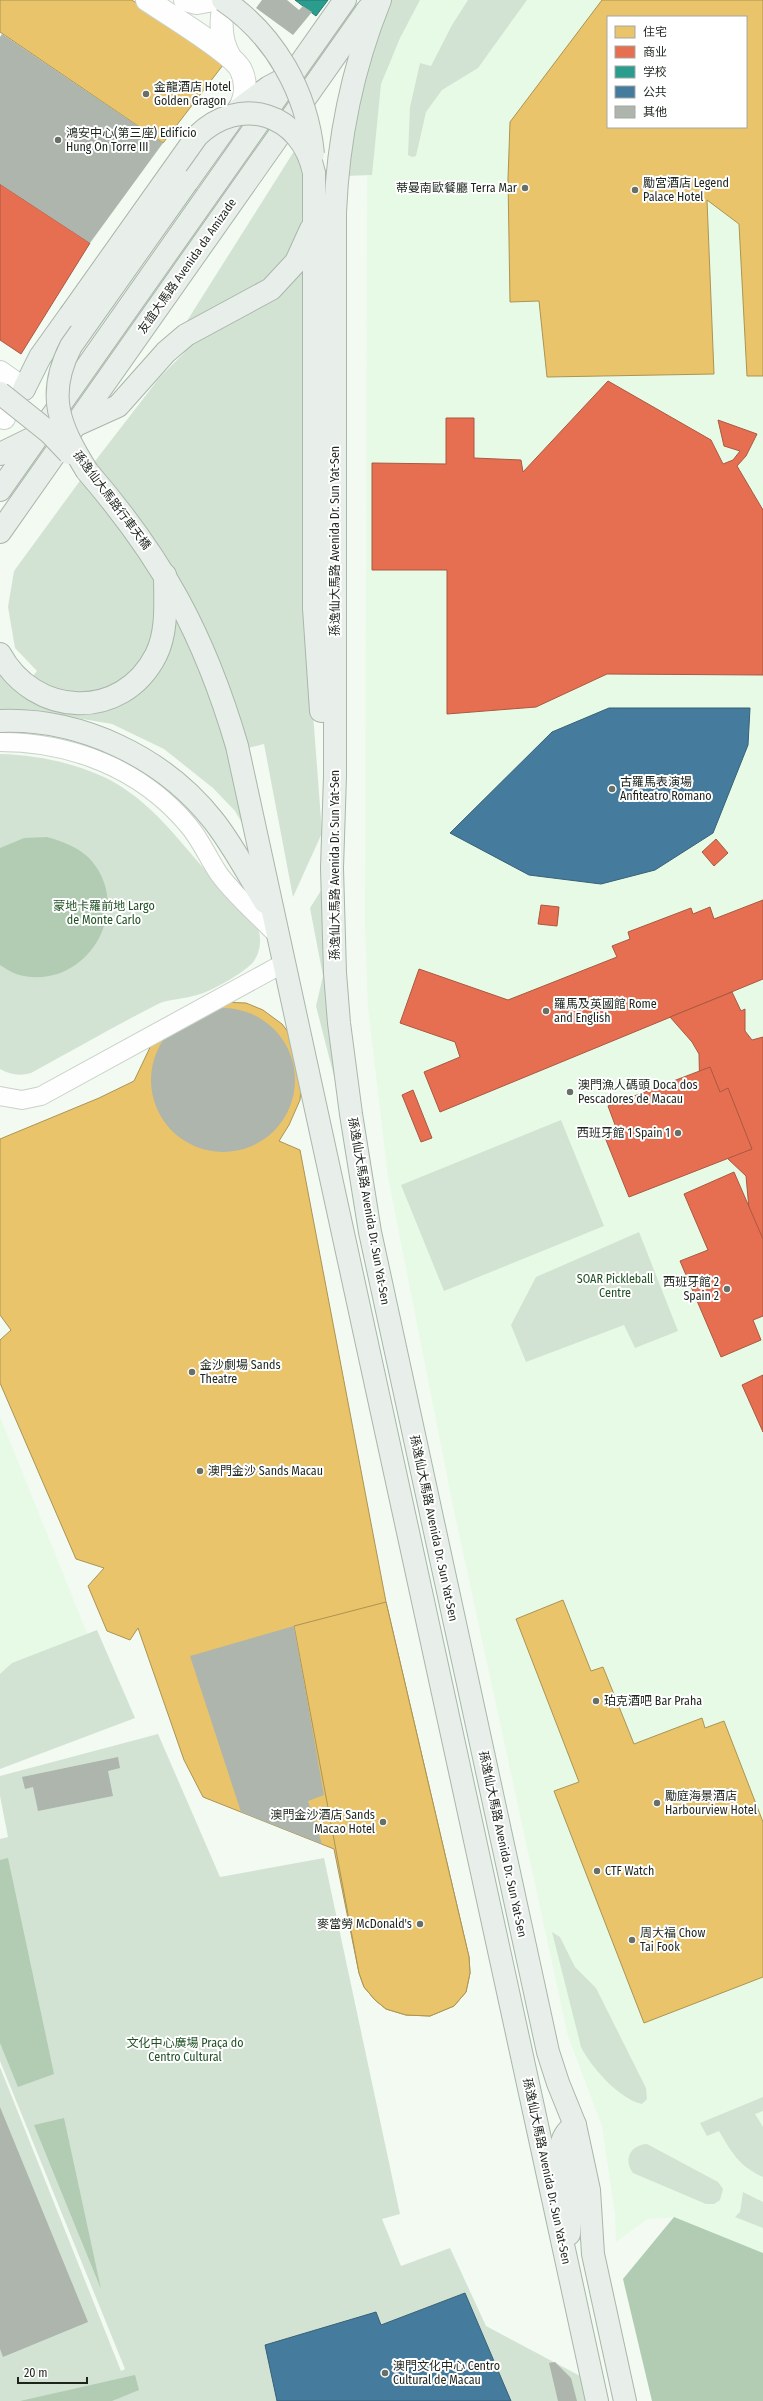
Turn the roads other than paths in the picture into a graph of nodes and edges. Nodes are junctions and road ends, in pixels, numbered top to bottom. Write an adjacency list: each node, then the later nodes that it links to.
1 (147, 0): 8 (street)
2 (185, 0): 3 (street)
3 (214, 0)
4 (224, 0): 8 (street); 11 (main road, bridge)
5 (345, 0): 9 (main road, 友誼大馬路 Avenida da Amizade)
6 (374, 0): 17 (main road, 友誼大馬路 Avenida da Amizade)
7 (380, 0): 28 (main road, 孫逸仙大馬路 Avenida Dr. Sun Yat-Sen)
8 (230, 57): 10 (street)
9 (292, 75): 10 (main road); 18 (main road, 友誼大馬路 Avenida da Amizade)
10 (239, 109): 20 (main road, 孫逸仙大馬路行車天橋, bridge)
11 (314, 173): 12 (main road); 14 (main road, bridge)
12 (314, 209): 17 (main road); 28 (main road)
13 (0, 372): 14 (street)
14 (24, 389): 16 (street)
15 (0, 393): 20 (main road, bridge)
16 (1, 419)
17 (75, 426): 22 (main road, 友誼大馬路 Avenida da Amizade)
18 (38, 435): 19 (main road); 21 (main road, 友誼大馬路 Avenida da Amizade)
19 (0, 454)
20 (87, 471): 23 (main road, 孫逸仙大馬路行車天橋)
21 (0, 490)
22 (0, 532)
23 (165, 575): 24 (main road); 27 (main road, 孫逸仙大馬路行車天橋)
24 (0, 654)
25 (0, 720): 29 (main road)
26 (0, 742): 30 (street)
27 (237, 746): 29 (main road, 孫逸仙大馬路 Avenida Dr. Sun Yat-Sen)
28 (332, 868): 33 (main road, 孫逸仙大馬路 Avenida Dr. Sun Yat-Sen)
29 (273, 915): 30 (main road, 孫逸仙大馬路 Avenida Dr. Sun Yat-Sen)
30 (278, 936): 31 (main road, 孫逸仙大馬路 Avenida Dr. Sun Yat-Sen)
31 (284, 963): 32 (street); 34 (main road, 孫逸仙大馬路 Avenida Dr. Sun Yat-Sen)
32 (0, 1096)
33 (575, 2125): 34 (main road); 36 (main road, 孫逸仙大馬路 Avenida Dr. Sun Yat-Sen)
34 (570, 2276): 35 (main road, 孫逸仙大馬路 Avenida Dr. Sun Yat-Sen)
35 (597, 2401)
36 (624, 2401)

